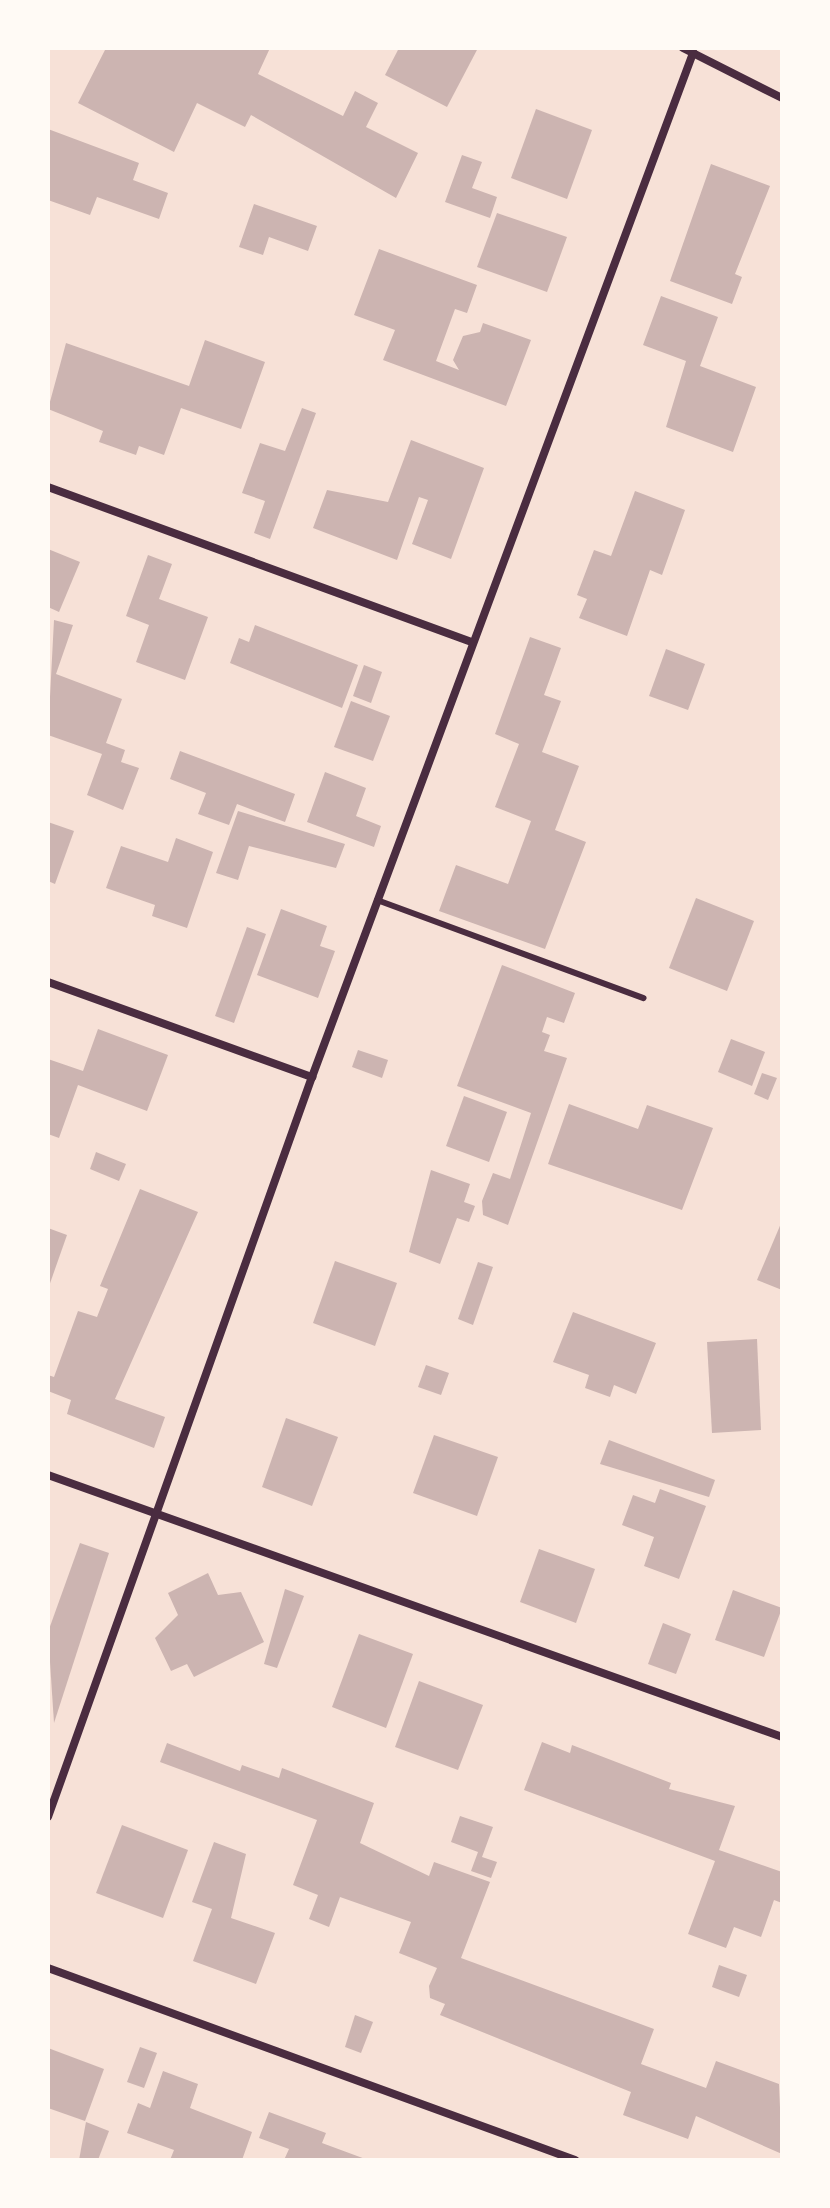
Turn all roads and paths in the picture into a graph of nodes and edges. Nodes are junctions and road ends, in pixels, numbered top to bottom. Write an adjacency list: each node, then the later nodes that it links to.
1 (683, 48): 2 (street)
2 (693, 53): 3 (street); 5 (street)
3 (782, 98)
4 (48, 487): 5 (street)
5 (472, 642): 6 (street)
6 (377, 900): 8 (lane); 9 (street)
7 (48, 982): 9 (street)
8 (644, 998)
9 (312, 1077): 11 (street)
10 (48, 1475): 11 (street)
11 (157, 1515): 12 (street); 13 (street)
12 (782, 1737)
13 (48, 1817)
14 (48, 1968): 15 (street)
15 (575, 2160)

